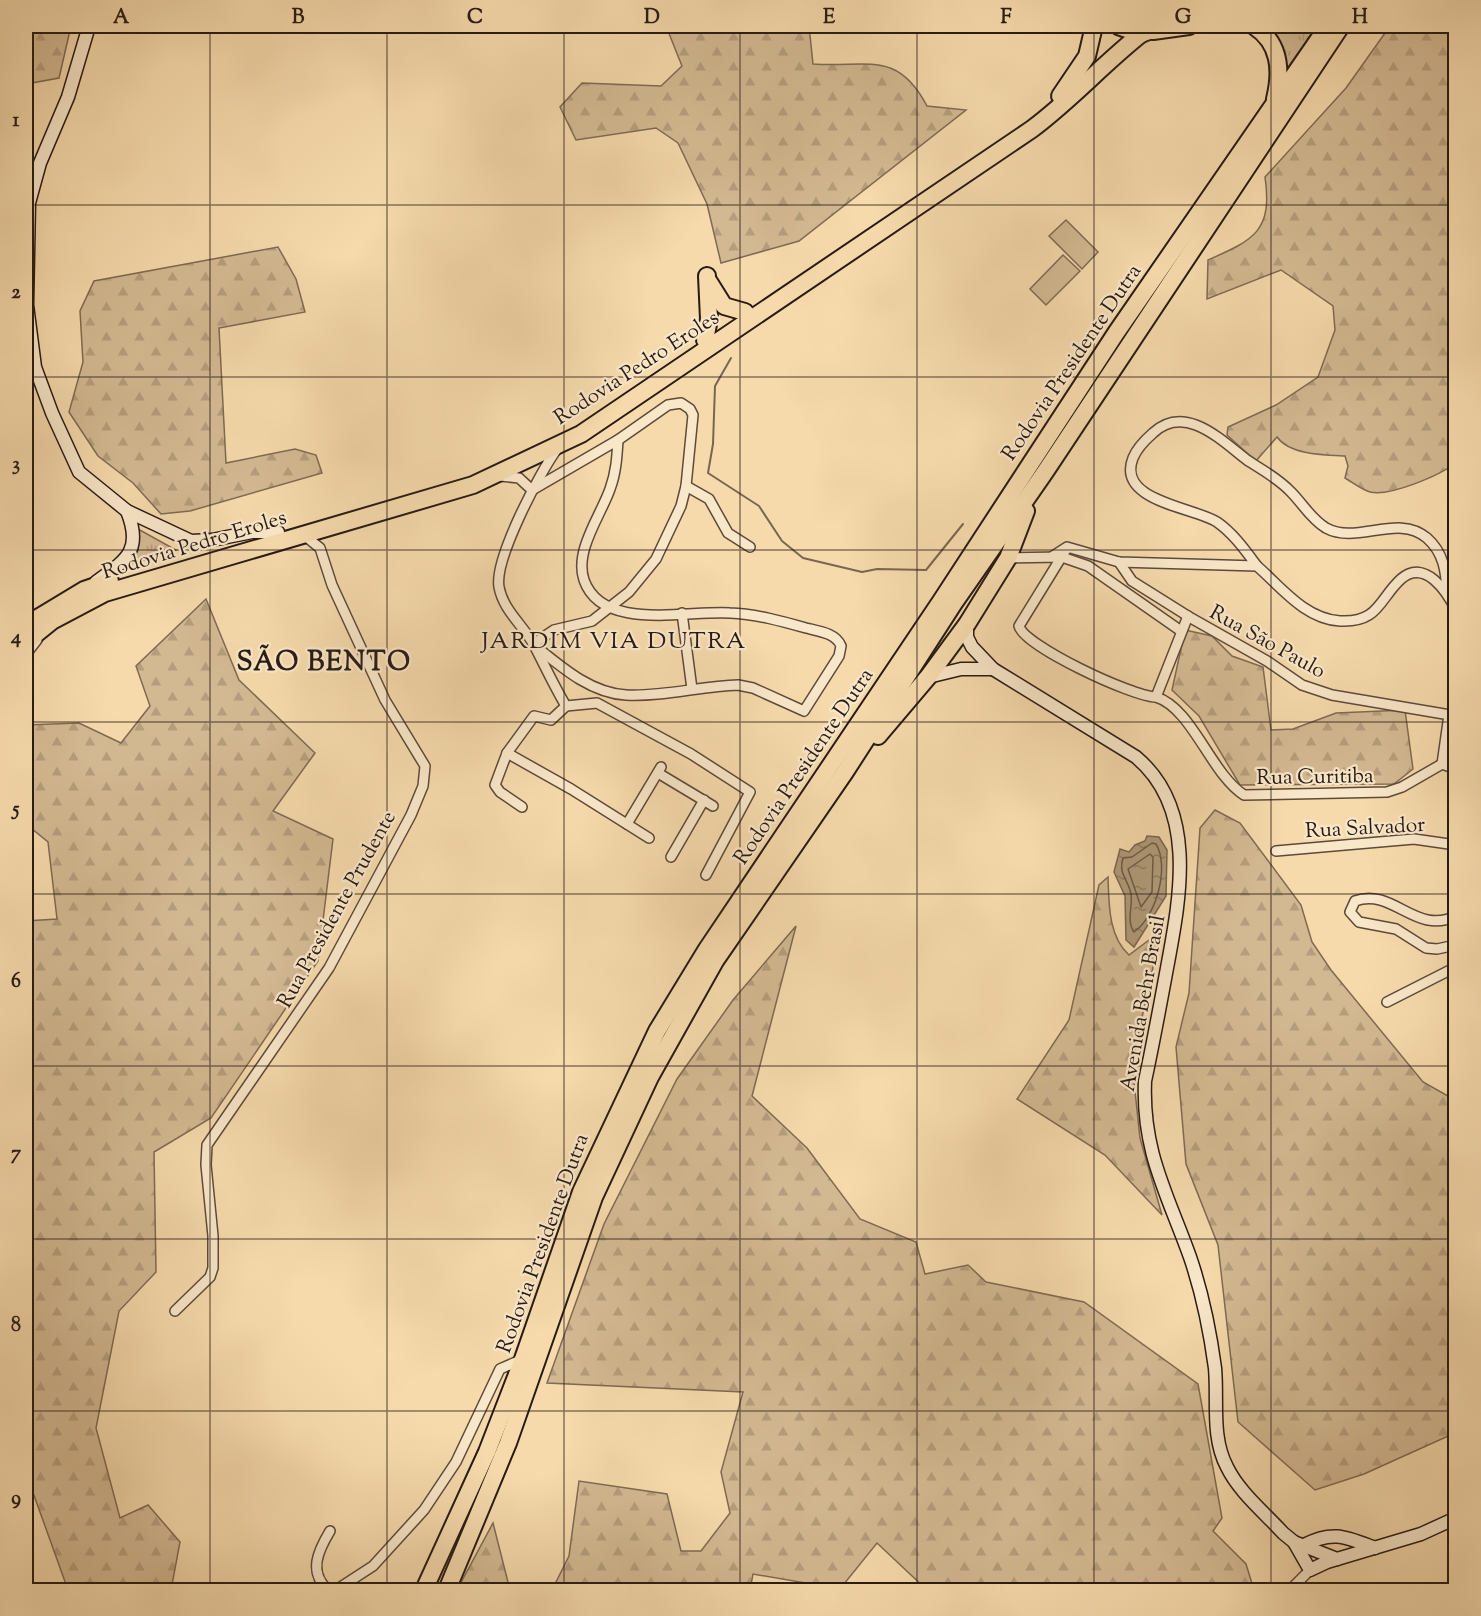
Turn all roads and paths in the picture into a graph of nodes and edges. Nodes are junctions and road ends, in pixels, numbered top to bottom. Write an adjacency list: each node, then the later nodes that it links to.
1 (89, 26): 10 (street)
2 (1094, 26): 11 (highway, Rodovia Pedro Eroles)
3 (1118, 26): 8 (highway)
4 (1189, 26): 8 (highway)
5 (1254, 26): 9 (highway)
6 (1328, 26): 9 (highway, Rodovia Presidente Dutra)
7 (1341, 26): 15 (highway, Rodovia Presidente Dutra)
8 (1152, 30): 14 (highway, Rodovia Pedro Eroles)
9 (1272, 108): 67 (highway, Rodovia Presidente Dutra)
10 (27, 216): 19 (street)
11 (745, 312): 12 (highway, Rodovia Pedro Eroles); 12 (highway)
12 (705, 340): 21 (highway, Rodovia Pedro Eroles)
13 (618, 440): 17 (street); 18 (street); 33 (street)
14 (561, 443): 16 (highway, Rodovia Pedro Eroles); 18 (street)
15 (1041, 476): 26 (highway); 52 (highway, Rodovia Presidente Dutra)
16 (491, 478): 18 (street); 20 (highway, Rodovia Pedro Eroles)
17 (686, 486): 24 (street); 33 (street)
18 (532, 490): 41 (street)
19 (127, 512): 21 (street); 30 (street)
20 (332, 526): 22 (highway, Rodovia Pedro Eroles); 23 (street)
21 (278, 532): 30 (highway, Rodovia Pedro Eroles)
22 (304, 535): 23 (street); 32 (highway, Rodovia Pedro Eroles)
23 (320, 548): 66 (street, Rua Presidente Prudente)
24 (750, 548)
25 (1058, 556): 26 (street); 27 (street); 29 (street, Rua São Paulo); 46 (street)
26 (1008, 558): 37 (highway)
27 (1119, 562): 28 (street); 29 (street); 36 (street, Rua São Paulo)
28 (1257, 566): 31 (street); 31 (street)
29 (1115, 584): 39 (street, Rua São Paulo)
30 (84, 590): 38 (highway, Rodovia Pedro Eroles)
31 (1447, 592): 34 (street)
32 (75, 607): 40 (highway, Rodovia Pedro Eroles); 42 (street)
33 (611, 608): 35 (street); 41 (street)
34 (1455, 610)
35 (682, 613): 45 (street); 45 (street)
36 (1188, 616): 39 (street); 48 (street, Rua São Paulo)
37 (967, 624): 43 (street, Avenida Behr Brasil); 44 (highway)
38 (26, 625)
39 (1181, 631): 46 (street)
40 (26, 642)
41 (533, 644): 45 (street); 47 (street)
42 (26, 654)
43 (993, 669): 44 (street); 70 (street, Avenida Behr Brasil)
44 (928, 677): 52 (highway)
45 (692, 689)
46 (1156, 697): 50 (street, Rua Curitiba)
47 (566, 706): 49 (street); 61 (street)
48 (1452, 715): 50 (street)
49 (507, 753): 55 (street); 56 (street)
50 (1442, 764): 51 (street)
51 (1455, 769)
52 (846, 772): 77 (highway, Rodovia Presidente Dutra)
53 (704, 800): 54 (street); 56 (street); 60 (street)
54 (713, 806)
55 (522, 807)
56 (627, 824): 57 (street)
57 (649, 838)
58 (1455, 845): 59 (street, Rua Salvador)
59 (1276, 851)
60 (671, 856)
61 (706, 875)
62 (1455, 916): 63 (street)
63 (1455, 945)
64 (1455, 967): 65 (street)
65 (1387, 1002)
66 (175, 1311)
67 (523, 1359): 75 (street); 76 (highway, Rodovia Presidente Dutra)
68 (1455, 1518): 71 (street)
69 (330, 1532): 74 (street)
70 (1299, 1543): 71 (street); 72 (street); 73 (street)
71 (1375, 1548): 72 (street)
72 (1337, 1559): 73 (street)
73 (1310, 1570): 78 (street)
74 (328, 1590)
75 (336, 1590)
76 (424, 1590)
77 (447, 1590)
78 (1290, 1590)

